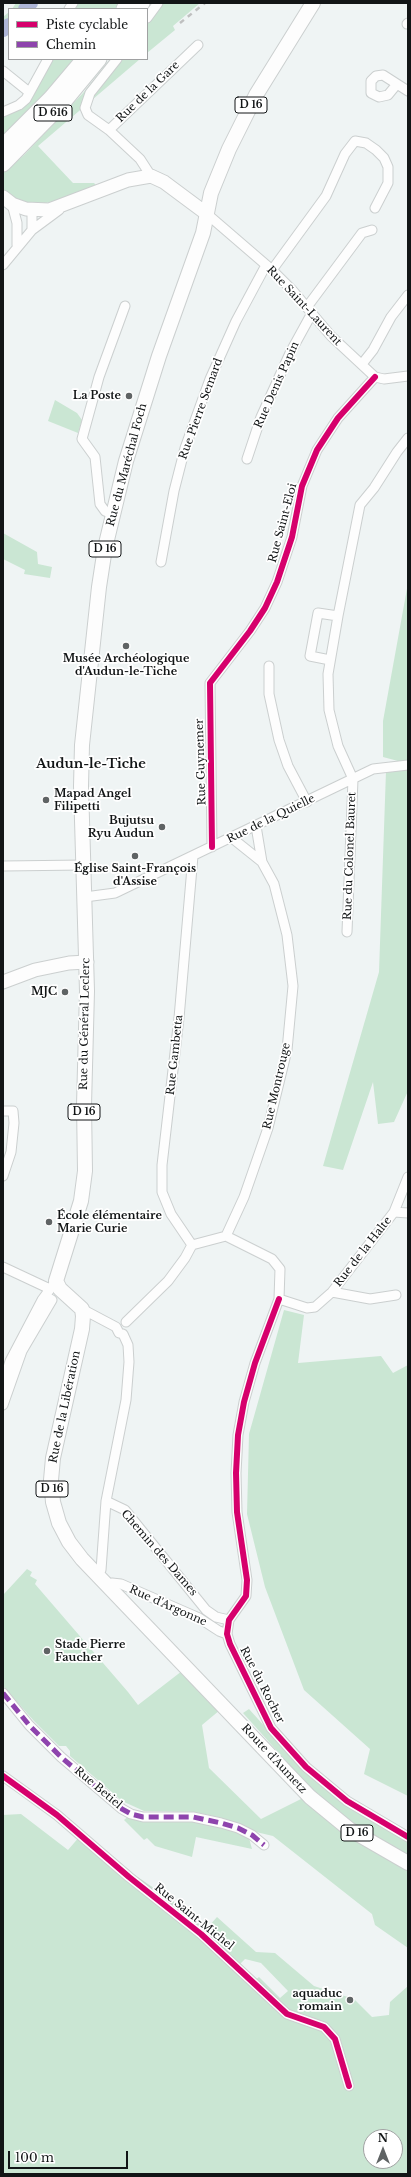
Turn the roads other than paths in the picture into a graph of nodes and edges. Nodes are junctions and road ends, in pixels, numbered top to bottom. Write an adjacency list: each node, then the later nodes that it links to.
1 (158, 3): 3 (street)
2 (313, 3): 22 (main road, D 16)
3 (148, 17)
4 (198, 45): 14 (street, Rue de la Gare)
5 (47, 60): 12 (street)
6 (83, 60): 15 (highway, D 616)
7 (98, 60): 16 (highway, D 616)
8 (116, 60): 14 (street)
9 (3, 71): 12 (street)
10 (397, 84): 11 (street)
11 (408, 91)
12 (29, 92): 13 (street)
13 (3, 112)
14 (109, 130): 17 (street, Rue de la Gare)
15 (3, 146)
16 (3, 164)
17 (151, 176): 19 (main road); 22 (main road)
18 (8, 201): 21 (main road); 23 (street)
19 (64, 206): 21 (main road); 24 (street)
20 (375, 208): 28 (street, Rue Pierre Semard)
21 (29, 210): 23 (street); 24 (street)
22 (207, 214): 28 (street, Rue Saint-Laurent); 37 (main road, Rue du Maréchal Foch / D 16)
23 (17, 223): 26 (street)
24 (32, 230): 26 (street)
25 (372, 230): 31 (street, Rue Denis Papin)
26 (17, 245): 27 (street)
27 (3, 265)
28 (269, 267): 31 (street, Rue Saint-Laurent); 38 (street, Rue Pierre Semard)
29 (408, 295): 32 (street)
30 (125, 306): 37 (street)
31 (309, 310): 32 (street, Rue Saint-Laurent); 36 (street, Rue Denis Papin)
32 (362, 364): 34 (street, Rue Saint-Laurent)
33 (408, 376): 34 (street)
34 (375, 377): 42 (street, Rue Saint-Eloi)
35 (408, 438): 39 (street)
36 (247, 459)
37 (113, 514): 51 (main road, Rue du Maréchal Foch / D 16)
38 (161, 562)
39 (338, 616): 40 (street); 40 (street)
40 (330, 660): 44 (street)
41 (269, 666): 45 (street)
42 (214, 676): 48 (street, Rue Guynemer)
43 (408, 765): 44 (street, Rue de la Quielle)
44 (353, 779): 45 (street, Rue de la Quielle); 54 (street, Rue du Colonel Bauret)
45 (307, 802): 46 (street, Rue de la Quielle)
46 (256, 826): 47 (street, Rue de la Quielle); 50 (street, Rue Montrouge)
47 (232, 838): 48 (street, Rue de la Quielle); 50 (street, Rue Montrouge)
48 (212, 847): 49 (street, Rue de la Quielle)
49 (193, 856): 53 (street, Rue de la Quielle); 64 (street, Rue Gambetta)
50 (262, 862): 63 (street, Rue Montrouge)
51 (84, 865): 52 (street); 53 (main road, Rue du Maréchal Foch / D 16)
52 (3, 866)
53 (85, 897): 55 (main road, Rue du Maréchal Foch / D 16)
54 (346, 932)
55 (86, 940): 56 (main road, Rue du Général Leclerc / D 16)
56 (87, 962): 57 (main road); 66 (main road, Rue du Général Leclerc / D 16)
57 (3, 982)
58 (3, 1110): 59 (street)
59 (3, 1176)
60 (408, 1177): 61 (street, Rue de la Halte)
61 (394, 1212): 62 (street, Rue de la Halte); 67 (street, Rue de la Halte)
62 (408, 1213)
63 (226, 1236): 64 (street); 69 (street)
64 (192, 1245): 71 (street)
65 (3, 1267): 66 (street)
66 (51, 1291): 70 (main road); 74 (street); 75 (street)
67 (332, 1292): 68 (street, Rue de la Halte); 69 (street, Rue de la Halte)
68 (396, 1295)
69 (279, 1299): 81 (street)
70 (82, 1309): 72 (street); 77 (main road, Rue de la Libération / D 16)
71 (126, 1322): 72 (street); 73 (street)
72 (116, 1327): 73 (street)
73 (123, 1334): 76 (street)
74 (3, 1384)
75 (3, 1405)
76 (106, 1501): 77 (street); 79 (street, Chemin des Dames)
77 (97, 1574): 78 (main road, Rue de la Libération / D 16)
78 (108, 1586): 80 (street, Rue d'Argonne); 83 (main road, Rue de la Libération / D 16)
79 (206, 1610): 80 (street); 81 (street, Chemin des Dames)
80 (201, 1619): 82 (street, Rue d'Argonne)
81 (229, 1620): 82 (street, Rue du Rocher)
82 (227, 1634): 86 (street, Rue du Rocher)
83 (156, 1635): 88 (main road, Route d'Aumetz / D 16)
84 (3, 1693): 87 (street, Rue Betiel)
85 (3, 1776): 89 (street, Rue Saint-Michel)
86 (408, 1837)
87 (264, 1845)
88 (408, 1863)
89 (349, 2086)

